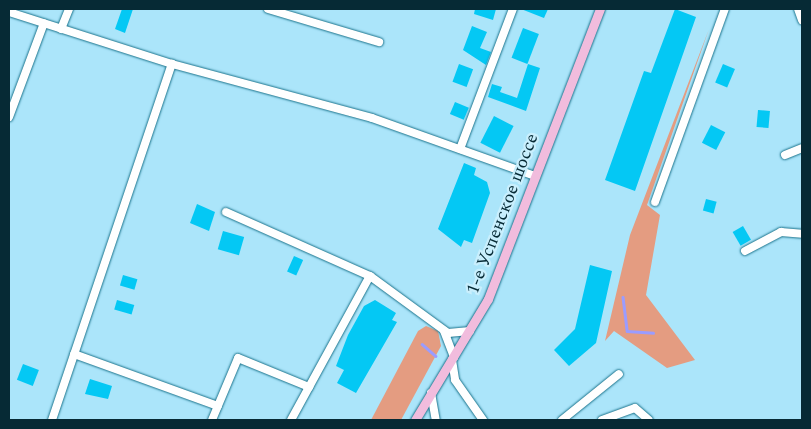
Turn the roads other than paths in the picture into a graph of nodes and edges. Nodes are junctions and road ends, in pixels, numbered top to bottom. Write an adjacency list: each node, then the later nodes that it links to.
1 (69, 9): 8 (street)
2 (268, 9): 9 (street)
3 (513, 9): 13 (street)
4 (600, 9): 15 (main road, 1-е Успенское шоссе)
5 (725, 9): 16 (street)
6 (9, 12): 7 (street)
7 (44, 23): 8 (street); 11 (street)
8 (61, 28): 10 (street)
9 (379, 42)
10 (172, 64): 13 (street); 23 (street)
11 (9, 117)
12 (802, 148): 14 (street)
13 (460, 149): 15 (street)
14 (785, 155)
15 (535, 176): 22 (main road, 1-е Успенское шоссе)
16 (655, 202)
17 (226, 212): 20 (street)
18 (802, 234): 19 (street)
19 (745, 251)
20 (370, 276): 21 (street); 27 (street)
21 (443, 329): 22 (street); 24 (street)
22 (472, 330): 24 (main road, 1-е Успенское шоссе)
23 (74, 354): 29 (street); 30 (street)
24 (453, 358): 26 (street); 28 (main road, 1-е Успенское шоссе)
25 (619, 374): 36 (street)
26 (455, 380): 28 (street); 35 (street)
27 (309, 387): 29 (street); 32 (street)
28 (433, 390): 33 (main road, 1-е Успенское шоссе); 34 (street)
29 (218, 406): 31 (street)
30 (52, 420)
31 (212, 420)
32 (291, 420)
33 (416, 420)
34 (436, 420)
35 (483, 420)
36 (562, 420)
37 (602, 420): 38 (street)
38 (649, 420)

